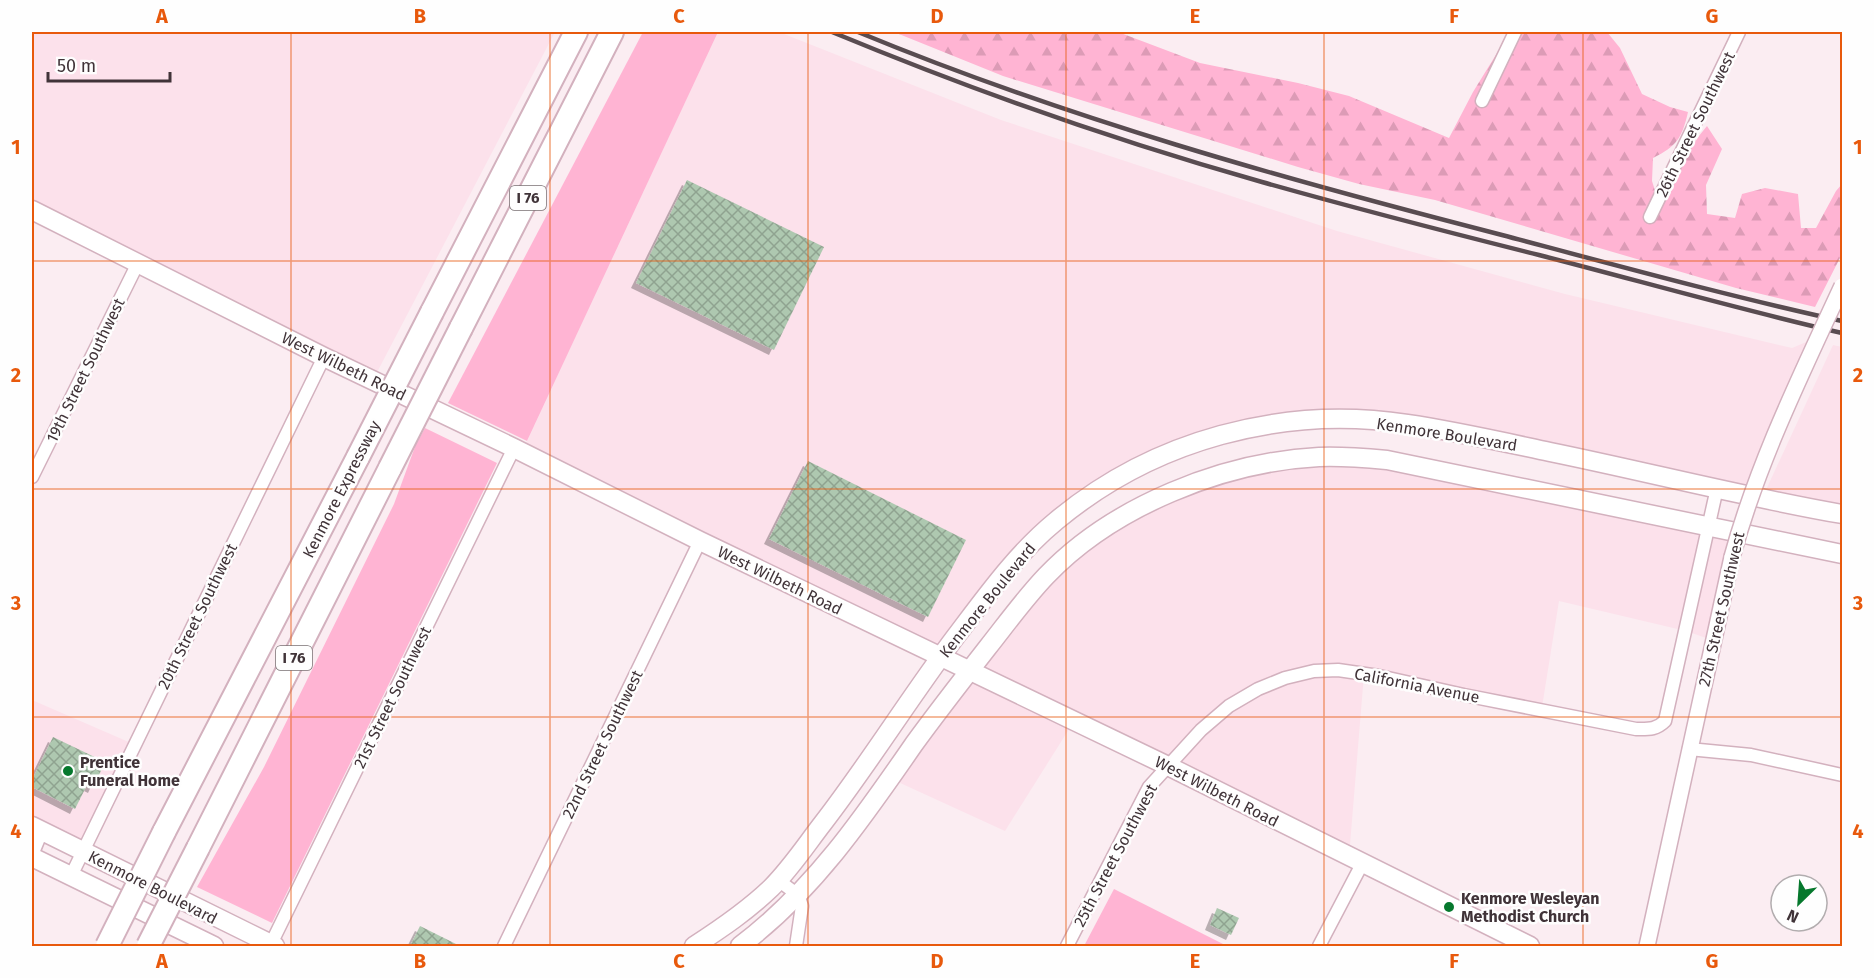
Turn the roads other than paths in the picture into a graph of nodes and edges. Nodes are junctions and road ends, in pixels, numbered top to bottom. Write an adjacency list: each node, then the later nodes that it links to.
1 (576, 32): 31 (highway, Kenmore Expressway / I 76, bridge)
2 (612, 32): 32 (highway, Kenmore Expressway / I 76, bridge)
3 (1515, 32): 5 (street)
4 (1739, 32): 7 (street, 26th Street Southwest)
5 (1482, 100)
6 (32, 210): 8 (main road, West Wilbeth Road)
7 (1650, 218)
8 (138, 263): 10 (main road, West Wilbeth Road); 12 (street, 19th Street Southwest)
9 (1842, 286): 21 (street, 27th Street Southwest, bridge)
10 (324, 357): 11 (main road, West Wilbeth Road); 25 (street, 20th Street Southwest)
11 (514, 448): 16 (main road, West Wilbeth Road); 34 (street, 21st Street Southwest)
12 (32, 477)
13 (1717, 488): 14 (main road, Kenmore Boulevard); 15 (street, 27th Street Southwest); 18 (main road, Kenmore Boulevard)
14 (1842, 514)
15 (1709, 527): 17 (main road, Kenmore Boulevard); 19 (main road, Kenmore Boulevard); 20 (street, 27th Street Southwest)
16 (699, 542): 18 (main road, West Wilbeth Road); 35 (street, 22nd Street Southwest)
17 (1842, 554)
18 (940, 657): 19 (main road, West Wilbeth Road); 29 (main road, Kenmore Boulevard)
19 (969, 671): 22 (main road, West Wilbeth Road); 30 (main road, Kenmore Boulevard)
20 (1658, 727): 22 (street, California Avenue)
21 (1689, 749): 23 (street); 42 (street, 27th Street Southwest)
22 (1168, 766): 27 (main road, West Wilbeth Road); 39 (street, 25th Street Southwest)
23 (1842, 775)
24 (37, 828): 25 (main road, Kenmore Boulevard); 26 (street)
25 (83, 852): 28 (street, 20th Street Southwest); 34 (main road, Kenmore Boulevard)
26 (32, 856): 28 (main road, Kenmore Boulevard)
27 (1362, 864): 40 (street); 41 (main road, West Wilbeth Road)
28 (72, 876): 33 (main road, Kenmore Boulevard)
29 (778, 880): 30 (street); 36 (main road, Kenmore Boulevard)
30 (798, 895): 37 (main road, Kenmore Boulevard); 38 (street)
31 (107, 946)
32 (148, 946)
33 (214, 946)
34 (272, 946)
35 (504, 946)
36 (694, 946)
37 (740, 946)
38 (796, 946)
39 (1067, 946)
40 (1319, 946)
41 (1530, 946)
42 (1647, 946)

